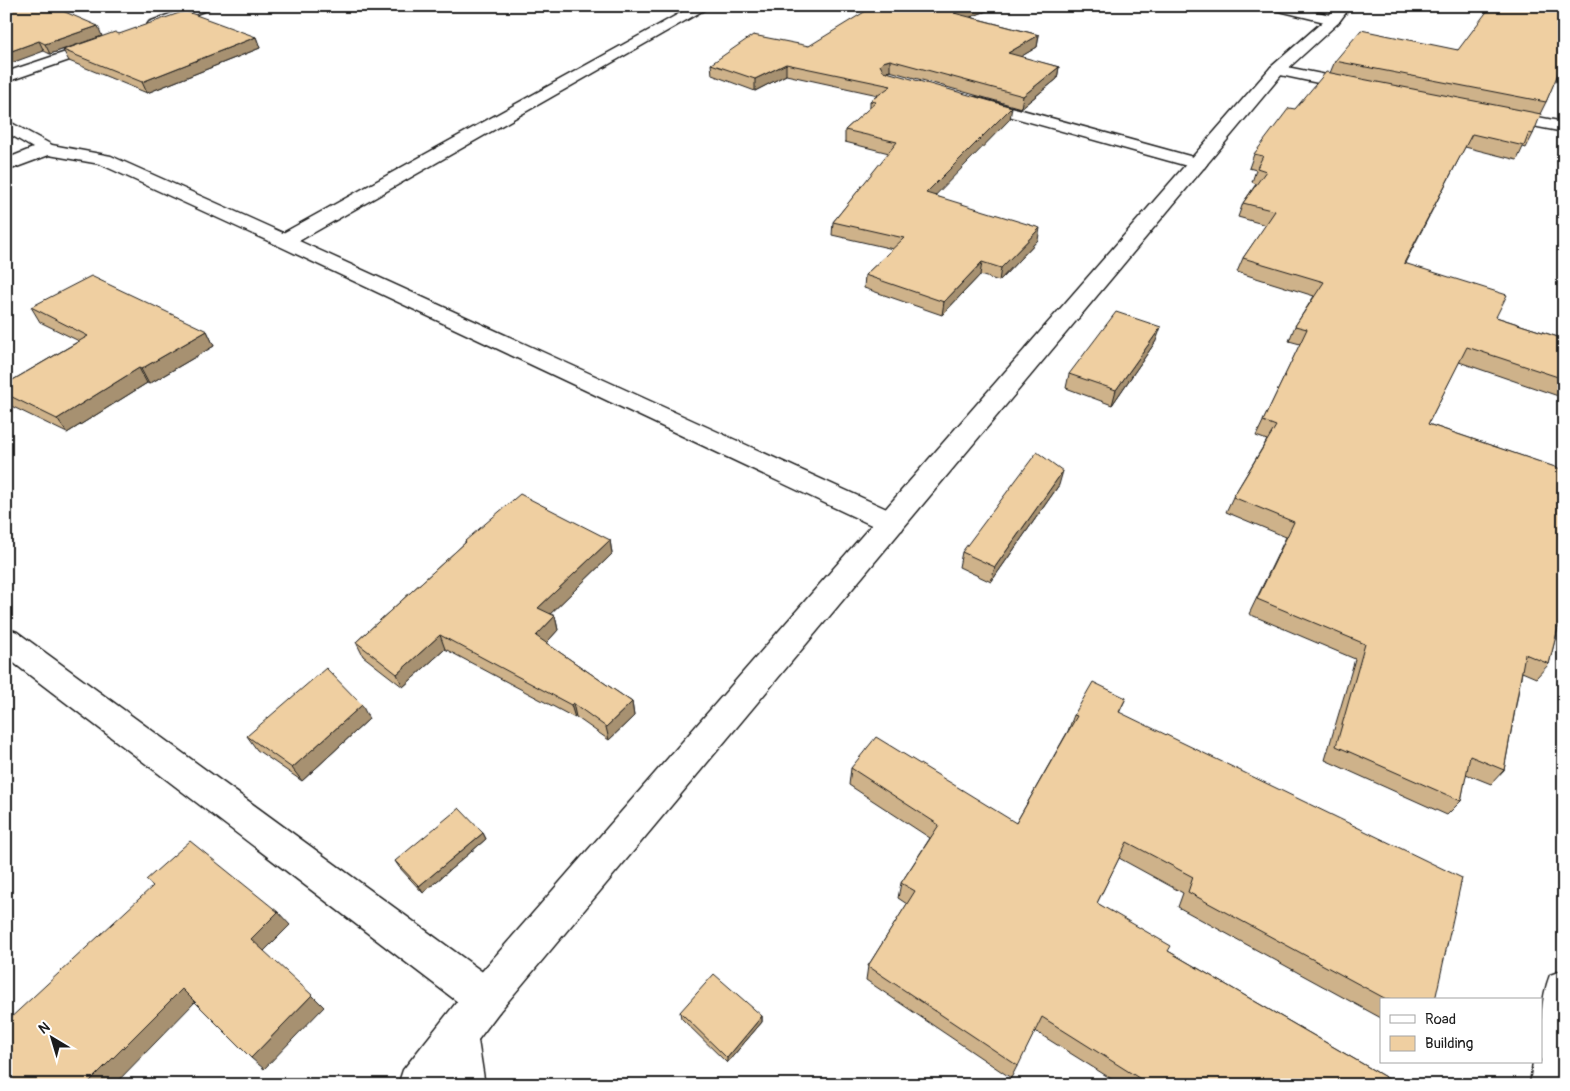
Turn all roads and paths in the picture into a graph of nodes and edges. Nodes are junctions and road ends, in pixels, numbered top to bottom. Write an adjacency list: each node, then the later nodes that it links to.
1 (204, 6): 5 (street)
2 (704, 6): 17 (street)
3 (1276, 6): 4 (street)
4 (1338, 13): 7 (street)
5 (140, 30)
6 (112, 40): 8 (street)
7 (1277, 70): 9 (street); 15 (street)
8 (6, 77)
9 (1372, 89)
10 (964, 99): 15 (street)
11 (1487, 112): 13 (street)
12 (6, 125): 14 (street)
13 (1564, 127)
14 (47, 149): 16 (street); 17 (street)
15 (1198, 164): 18 (street)
16 (6, 166)
17 (284, 241): 18 (street)
18 (892, 523): 21 (street)
19 (6, 640): 21 (street)
20 (1564, 989): 25 (street)
21 (485, 998): 22 (street)
22 (457, 1034): 23 (street); 24 (street)
23 (418, 1085)
24 (465, 1085)
25 (1550, 1085)

